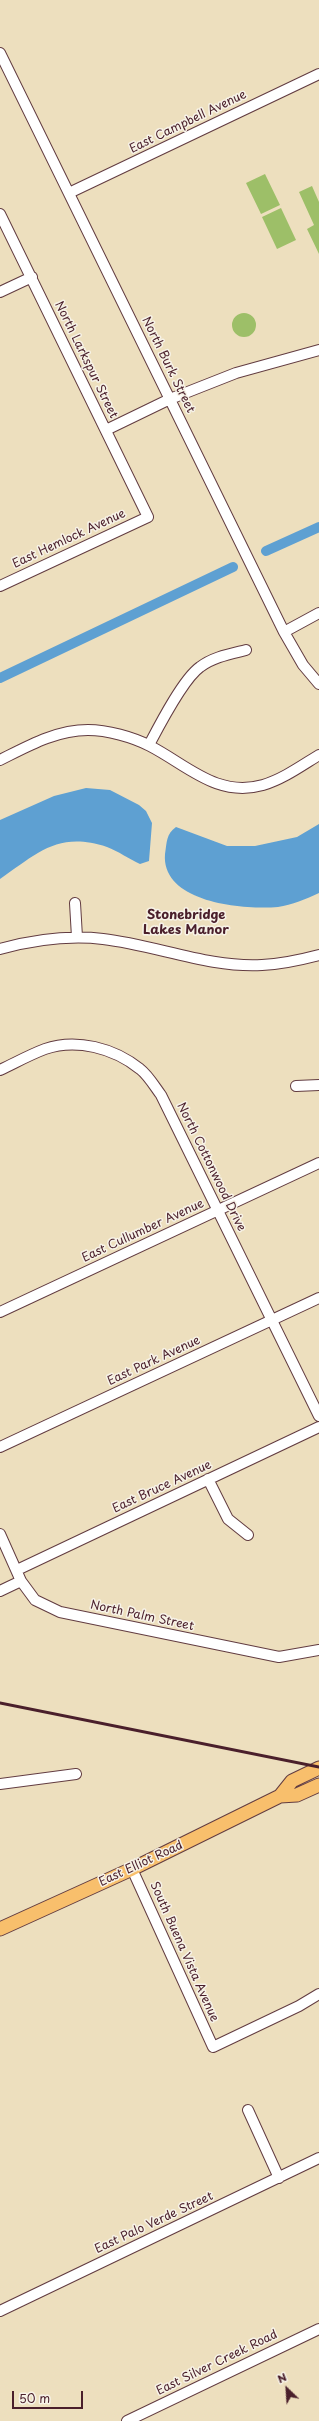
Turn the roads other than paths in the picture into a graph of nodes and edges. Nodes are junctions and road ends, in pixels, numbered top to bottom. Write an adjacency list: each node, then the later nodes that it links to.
1 (0, 53): 3 (street, North Burk Street)
2 (319, 74): 3 (street, East Campbell Avenue)
3 (69, 193): 8 (street, North Burk Street)
4 (0, 214): 5 (street, North Larkspur Street)
5 (32, 277): 6 (street); 9 (street, North Larkspur Street)
6 (0, 292)
7 (319, 350): 8 (street)
8 (170, 399): 9 (street); 13 (street, North Burk Street)
9 (106, 430): 10 (street, North Larkspur Street)
10 (148, 516): 11 (street, East Hemlock Avenue)
11 (0, 586)
12 (319, 613): 13 (street)
13 (284, 632): 15 (street, North Burk Street)
14 (246, 650): 16 (street)
15 (319, 684)
16 (149, 745): 17 (street); 18 (street)
17 (319, 755)
18 (0, 760)
19 (76, 903): 20 (street)
20 (77, 937): 21 (street); 22 (street)
21 (0, 949)
22 (319, 954)
23 (0, 1070): 27 (street, North Cottonwood Drive)
24 (319, 1085): 25 (street)
25 (296, 1086)
26 (319, 1163): 27 (street, East Cullumber Avenue)
27 (218, 1211): 29 (street, East Cullumber Avenue); 30 (street, North Cottonwood Drive)
28 (319, 1298): 30 (street, East Park Avenue)
29 (0, 1312)
30 (271, 1320): 31 (street, North Cottonwood Drive); 33 (street, East Park Avenue)
31 (319, 1416)
32 (319, 1427): 34 (street, East Bruce Avenue)
33 (0, 1447)
34 (208, 1479): 36 (street); 37 (street, East Bruce Avenue)
35 (0, 1534): 37 (street, North Palm Street)
36 (248, 1535)
37 (17, 1570): 38 (street, North Palm Street)
38 (21, 1581): 39 (street); 40 (street, North Palm Street)
39 (0, 1591)
40 (319, 1650)
41 (319, 1768): 45 (main road, East Elliot Road)
42 (76, 1774): 43 (street)
43 (0, 1784)
44 (319, 1785): 45 (main road, East Elliot Road)
45 (280, 1796): 46 (main road, East Elliot Road)
46 (132, 1869): 47 (main road, East Elliot Road); 48 (street, South Buena Vista Avenue)
47 (0, 1929)
48 (319, 1994)
49 (248, 2110): 51 (street)
50 (319, 2158): 51 (street, East Palo Verde Street)
51 (279, 2178): 52 (street, East Palo Verde Street)
52 (0, 2311)
53 (319, 2329): 54 (street, East Silver Creek Road)
54 (127, 2421)

